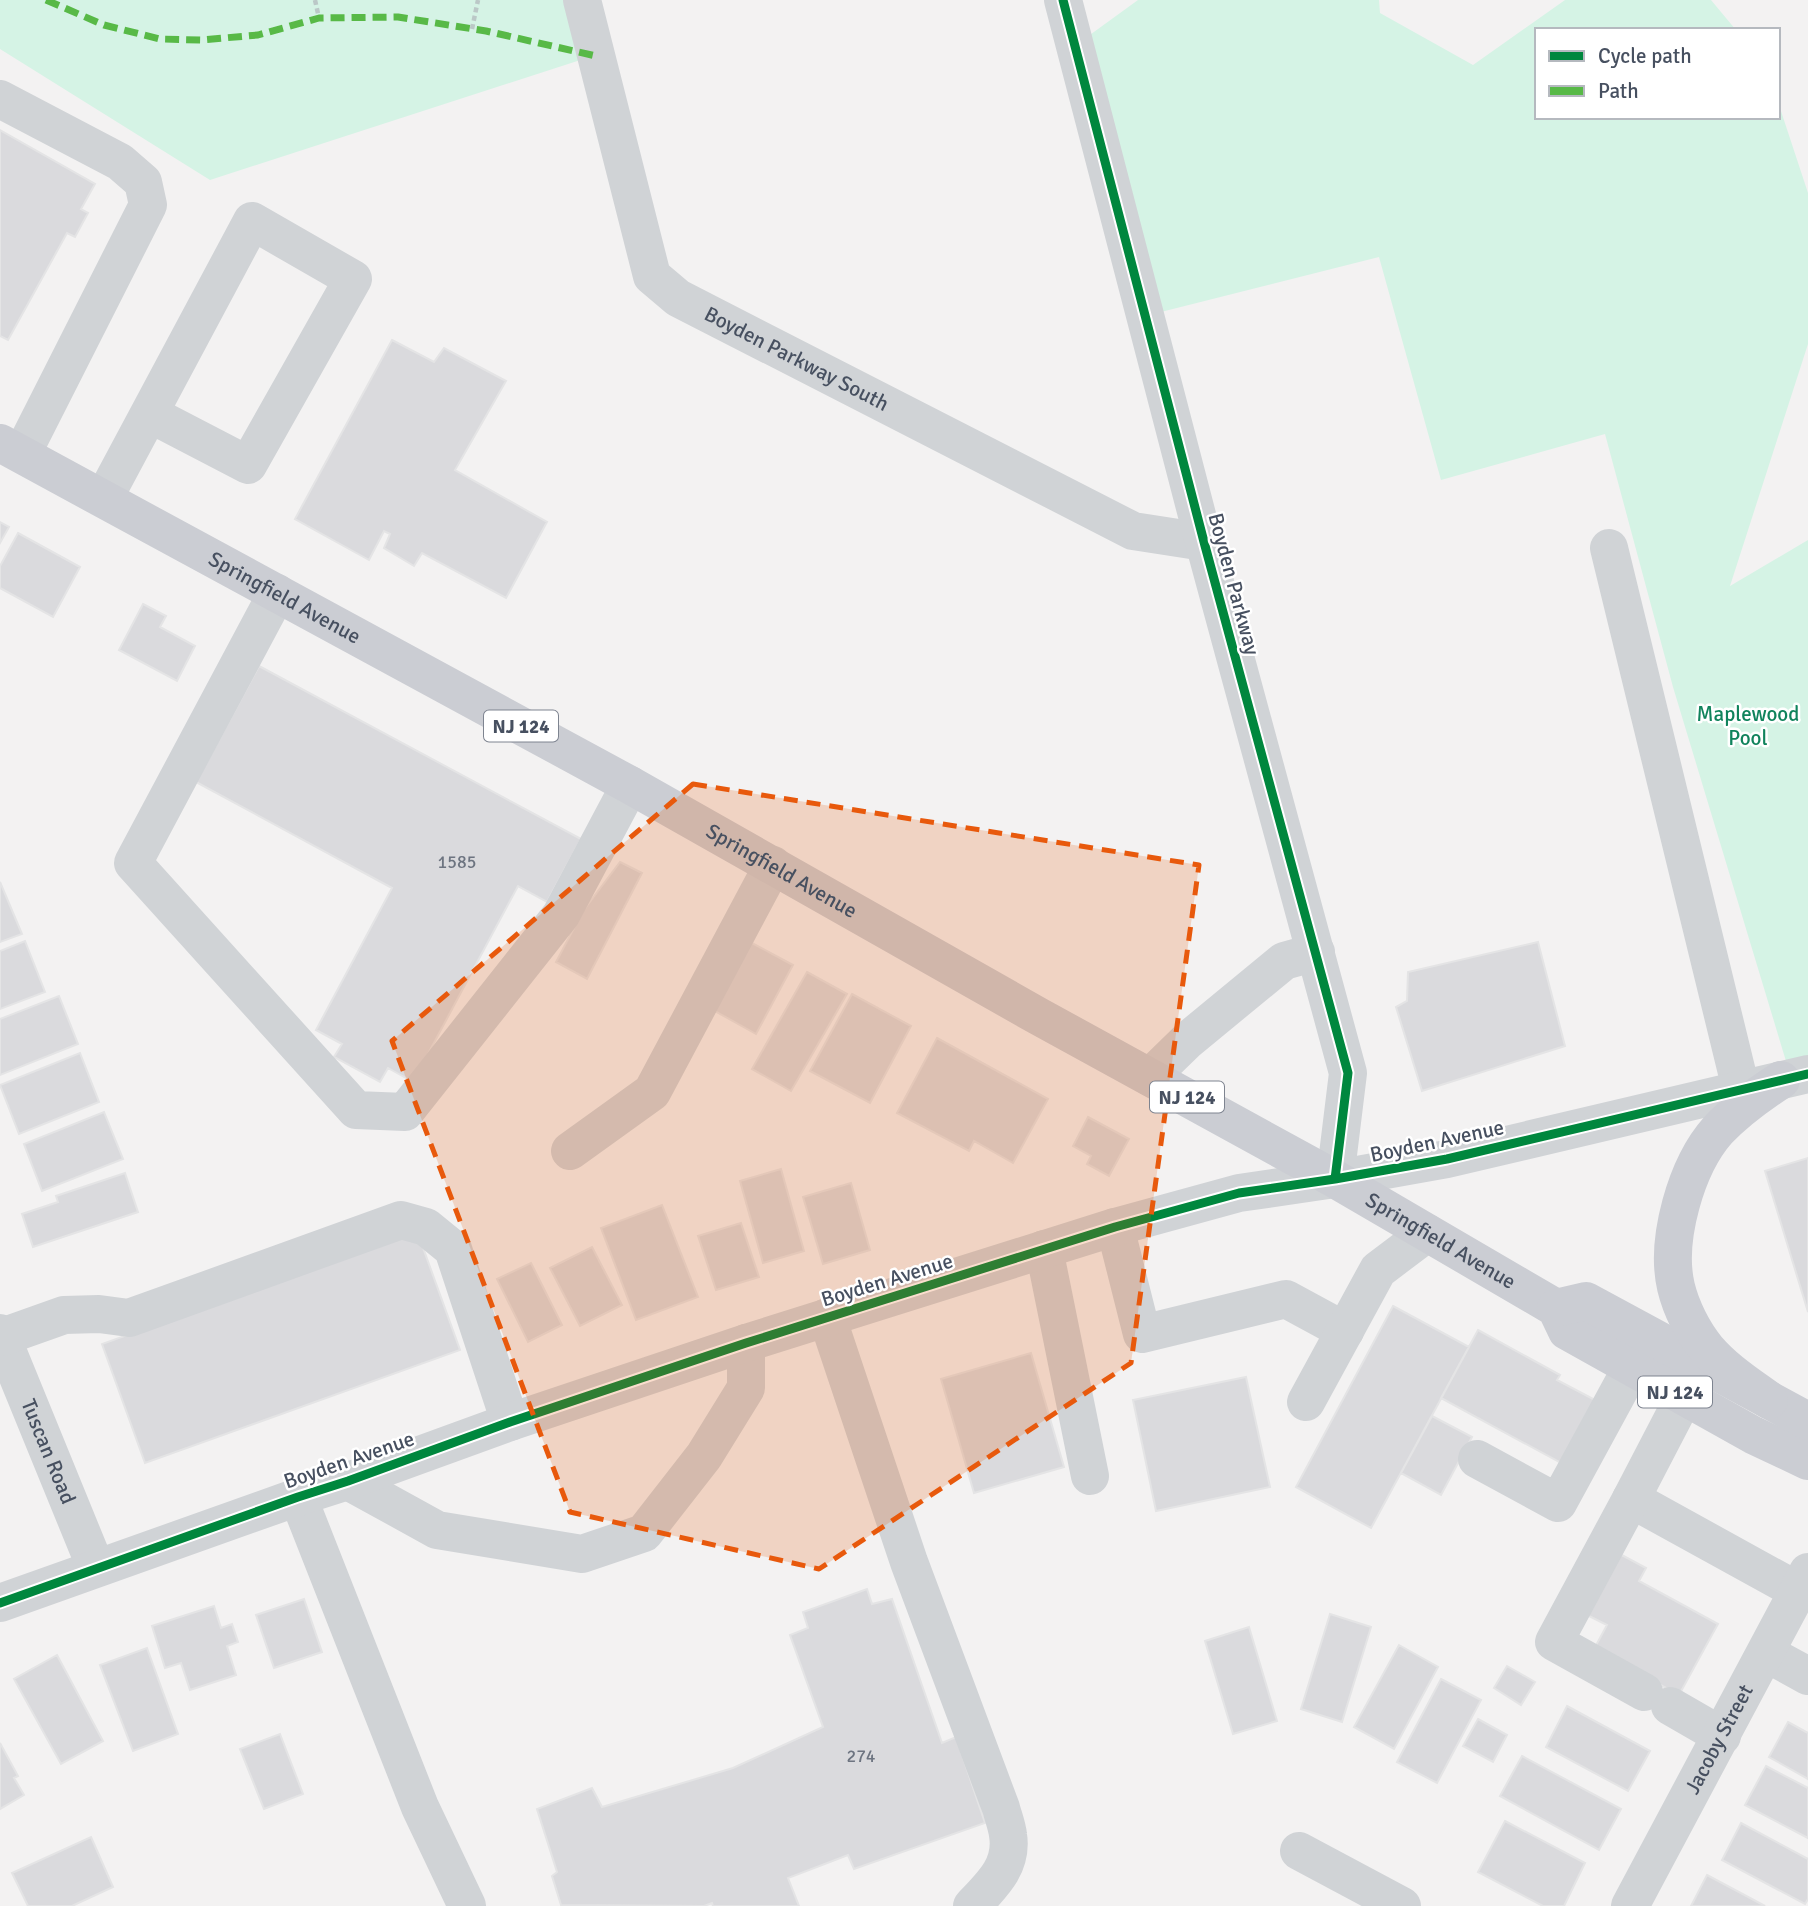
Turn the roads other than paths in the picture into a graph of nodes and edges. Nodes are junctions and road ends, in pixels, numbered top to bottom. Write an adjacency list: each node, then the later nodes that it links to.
1 (582, 0): 7 (street, Boyden Parkway South)
2 (1063, 0): 7 (street, Boyden Parkway)
3 (0, 99): 5 (street)
4 (150, 414): 4 (street); 6 (street)
5 (11, 448): 6 (main road, Springfield Avenue / NJ 124)
6 (104, 498): 9 (main road, Springfield Avenue / NJ 124)
7 (1204, 542): 12 (street, Boyden Parkway)
8 (1609, 548): 15 (street)
9 (278, 593): 10 (main road, Springfield Avenue / NJ 124); 10 (street)
10 (630, 785): 11 (main road, Springfield Avenue / NJ 124)
11 (773, 865): 13 (main road, Springfield Avenue / NJ 124); 16 (street)
12 (1316, 952): 13 (street); 17 (street, Boyden Parkway)
13 (1150, 1077): 17 (main road, Springfield Avenue / NJ 124)
14 (1794, 1077): 15 (street, Boyden Avenue); 28 (main road)
15 (1741, 1089): 17 (street, Boyden Avenue)
16 (570, 1151)
17 (1335, 1179): 18 (street, Boyden Avenue); 19 (main road, Springfield Avenue / NJ 124)
18 (1115, 1227): 20 (street, Boyden Avenue); 23 (street)
19 (1427, 1233): 21 (main road, Springfield Avenue / NJ 124); 23 (street)
20 (1044, 1249): 22 (street, Boyden Avenue); 34 (street)
21 (1556, 1307): 26 (main road, Springfield Avenue / NJ 124); 28 (main road, NJ 124)
22 (827, 1317): 25 (street, Boyden Avenue); 46 (street)
23 (1345, 1331): 29 (street)
24 (1, 1335): 31 (street); 38 (street, Tuscan Road)
25 (746, 1343): 31 (street, Boyden Avenue); 35 (street)
26 (1632, 1367): 27 (main road, Springfield Avenue / NJ 124); 32 (street)
27 (1684, 1397): 33 (main road, Springfield Avenue / NJ 124); 37 (street)
28 (1769, 1400): 30 (main road, NJ 124)
29 (1306, 1402)
30 (1808, 1421)
31 (510, 1422): 35 (street, Boyden Avenue)
32 (1477, 1459)
33 (1808, 1461)
34 (1090, 1476)
35 (348, 1481): 36 (street, Boyden Avenue)
36 (298, 1497): 38 (street, Boyden Avenue); 45 (street)
37 (1631, 1499): 39 (street); 43 (street)
38 (96, 1568): 40 (street, Boyden Avenue)
39 (1803, 1582): 41 (street, Jacoby Street)
40 (0, 1603)
41 (1766, 1653): 42 (street); 43 (street, Jacoby Street)
42 (1808, 1676)
43 (1722, 1736): 48 (street, Jacoby Street)
44 (1300, 1850): 47 (street)
45 (467, 1906)
46 (972, 1906)
47 (1402, 1906)
48 (1630, 1906)

